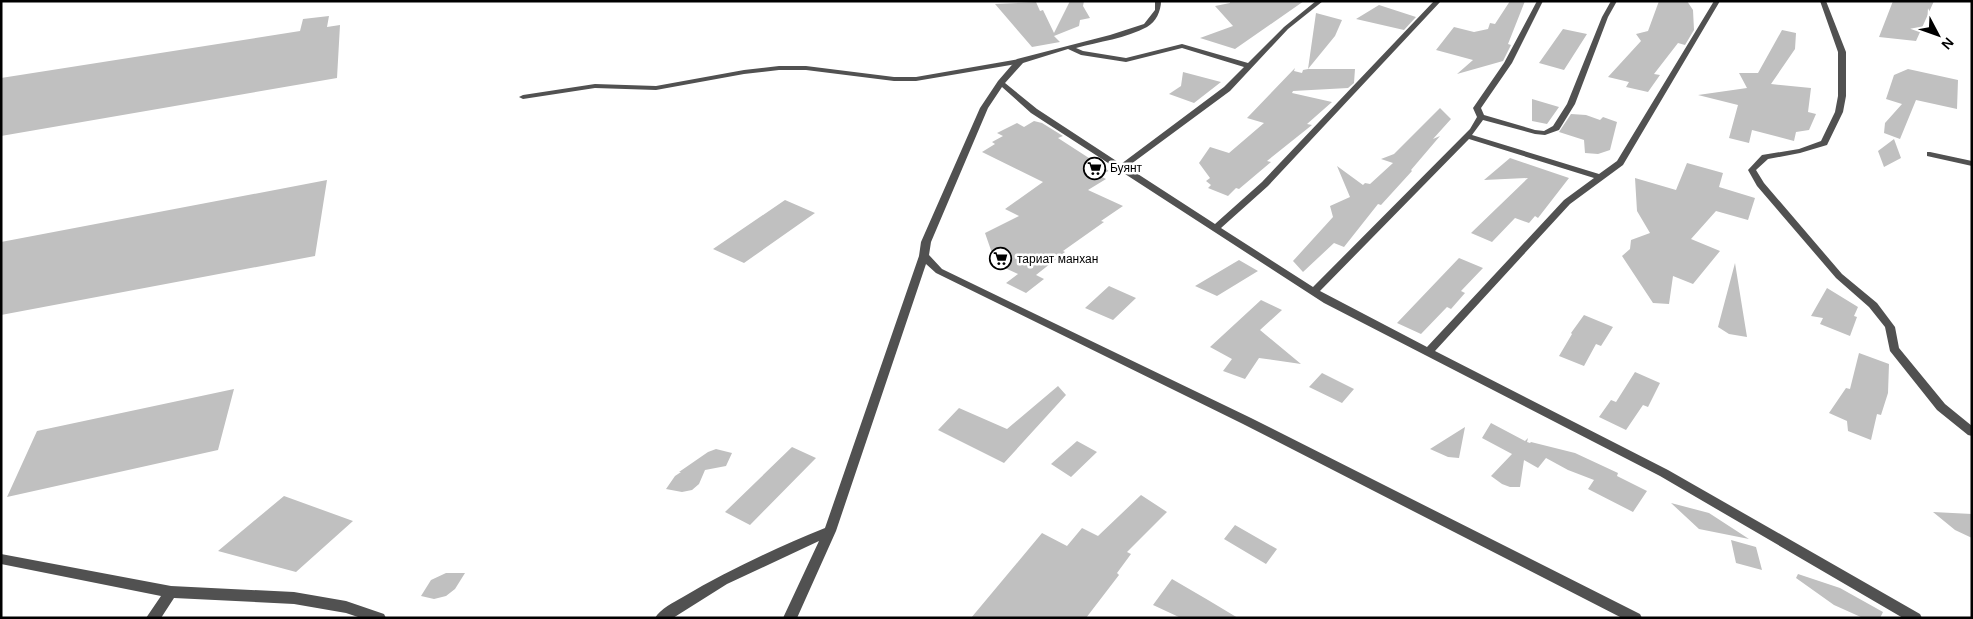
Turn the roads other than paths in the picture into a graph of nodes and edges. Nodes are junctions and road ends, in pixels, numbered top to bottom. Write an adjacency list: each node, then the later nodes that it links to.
1 (1158, 1): 8 (street)
2 (1320, 1): 10 (street)
3 (1438, 1): 19 (street)
4 (1540, 1): 13 (street)
5 (1614, 1): 13 (street)
6 (1717, 1): 18 (street)
7 (1823, 1): 23 (street)
8 (1069, 47): 9 (street); 10 (street)
9 (1020, 61): 11 (street); 12 (street)
10 (1249, 66): 17 (street)
11 (1002, 83): 17 (street); 20 (street)
12 (523, 97)
13 (1481, 117): 14 (street)
14 (1467, 136): 18 (street); 21 (street)
15 (1930, 154): 16 (street)
16 (1972, 164)
17 (1121, 168): 19 (street)
18 (1600, 177): 22 (street)
19 (1215, 228): 21 (street)
20 (924, 256): 24 (street); 31 (street)
21 (1314, 292): 22 (street)
22 (1427, 353): 32 (street)
23 (1972, 432)
24 (830, 531): 29 (street); 30 (street)
25 (1, 559): 26 (street)
26 (171, 592): 27 (street); 28 (street)
27 (153, 618)
28 (379, 618)
29 (662, 618)
30 (790, 618)
31 (1635, 618)
32 (1915, 618)

